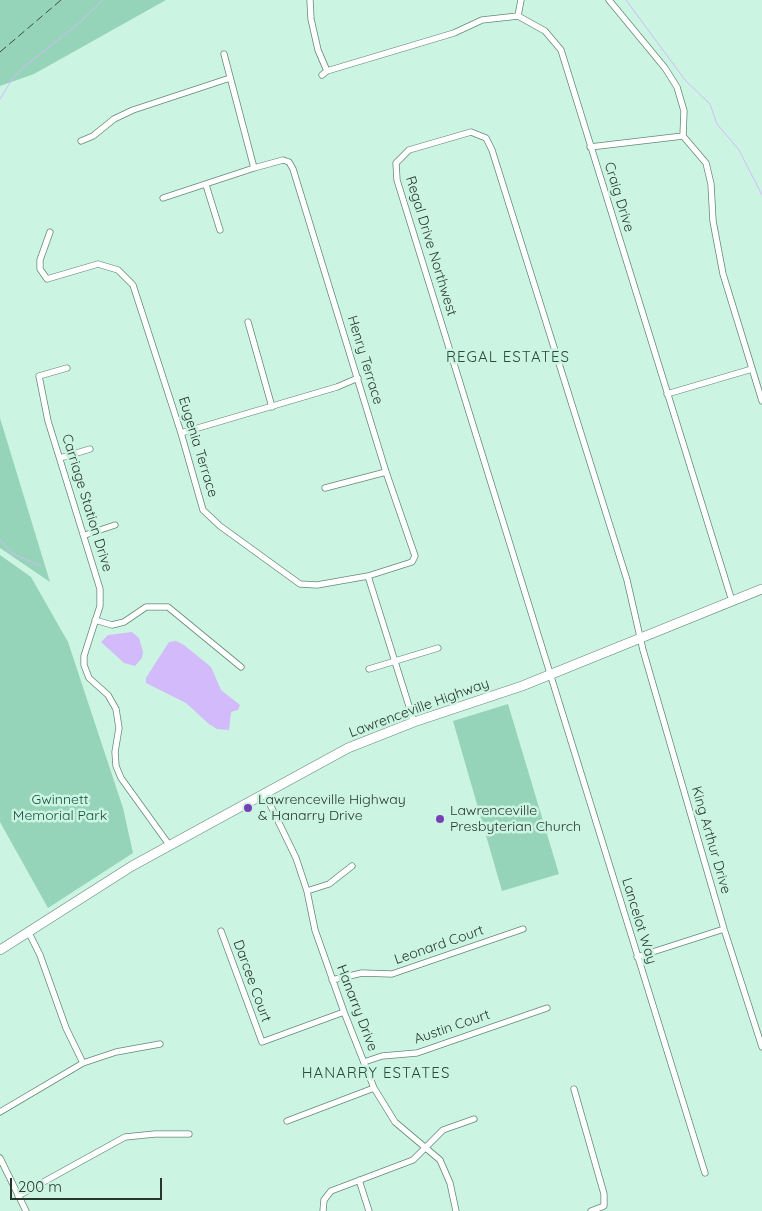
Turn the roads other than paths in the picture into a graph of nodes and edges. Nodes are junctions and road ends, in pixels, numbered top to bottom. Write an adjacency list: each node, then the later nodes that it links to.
1 (310, 0): 6 (street)
2 (521, 0): 4 (street)
3 (609, 0): 9 (street)
4 (518, 16): 6 (street); 11 (street, Craig Drive)
5 (224, 54): 8 (street)
6 (328, 71): 7 (street)
7 (322, 75)
8 (230, 78): 10 (street); 12 (street)
9 (683, 136): 11 (street); 19 (street)
10 (81, 141)
11 (590, 147): 21 (street, Craig Drive)
12 (254, 168): 13 (street); 20 (street, Henry Terrace)
13 (206, 185): 14 (street); 15 (street)
14 (164, 198)
15 (220, 230)
16 (50, 232): 24 (street, Eugenia Terrace)
17 (248, 322): 23 (street)
18 (67, 368): 26 (street, Carriage Station Drive)
19 (752, 369): 21 (street); 22 (street)
20 (358, 378): 23 (street); 27 (street, Henry Terrace)
21 (667, 394): 34 (street, Craig Drive)
22 (762, 401)
23 (272, 406): 24 (street)
24 (181, 433): 32 (street, Eugenia Terrace)
25 (90, 448): 26 (street)
26 (60, 458): 30 (street, Carriage Station Drive)
27 (386, 472): 28 (street); 31 (street, Henry Terrace)
28 (325, 488)
29 (115, 526): 30 (street)
30 (85, 535): 35 (street, Carriage Station Drive)
31 (411, 542): 32 (street, Eugenia Terrace)
32 (368, 576): 38 (street)
33 (762, 589): 34 (main road, Lawrenceville Highway)
34 (732, 601): 36 (main road, Lawrenceville Highway)
35 (95, 620): 39 (street); 44 (street, Carriage Station Drive)
36 (640, 640): 41 (main road, Lawrenceville Highway); 41 (street, Regal Drive Northwest); 48 (street, King Arthur Drive)
37 (438, 648): 38 (street)
38 (396, 660): 40 (street); 42 (street)
39 (241, 667)
40 (369, 669)
41 (550, 676): 42 (main road, Lawrenceville Highway); 52 (street, Lancelot Way)
42 (414, 722): 43 (main road, Lawrenceville Highway)
43 (265, 794): 44 (main road, Lawrenceville Highway); 46 (street, Hanarry Drive)
44 (170, 846): 49 (main road, Lawrenceville Highway)
45 (352, 866): 46 (street)
46 (307, 891): 53 (street, Hanarry Drive)
47 (523, 929): 53 (street, Leonard Court)
48 (724, 929): 52 (street); 57 (street, King Arthur Drive)
49 (28, 931): 51 (main road, Lawrenceville Highway); 59 (street)
50 (221, 931): 55 (street, Darcee Court)
51 (0, 948)
52 (637, 957): 68 (street, Lancelot Way)
53 (332, 980): 55 (street, Hanarry Drive)
54 (547, 1008): 58 (street, Austin Court)
55 (344, 1012): 58 (street, Hanarry Drive)
56 (160, 1044): 59 (street)
57 (762, 1047)
58 (364, 1062): 60 (street, Hanarry Drive)
59 (83, 1063): 62 (street)
60 (374, 1088): 64 (street); 66 (street, Hanarry Drive)
61 (574, 1089): 75 (street)
62 (0, 1112)
63 (474, 1119): 66 (street)
64 (287, 1122)
65 (188, 1134): 70 (street)
66 (426, 1147): 69 (street); 74 (street, Hanarry Drive)
67 (0, 1158): 70 (street)
68 (705, 1173)
69 (359, 1180): 72 (street); 73 (street)
70 (18, 1196): 71 (street)
71 (26, 1211)
72 (323, 1211)
73 (370, 1211)
74 (456, 1211)
75 (592, 1211)

